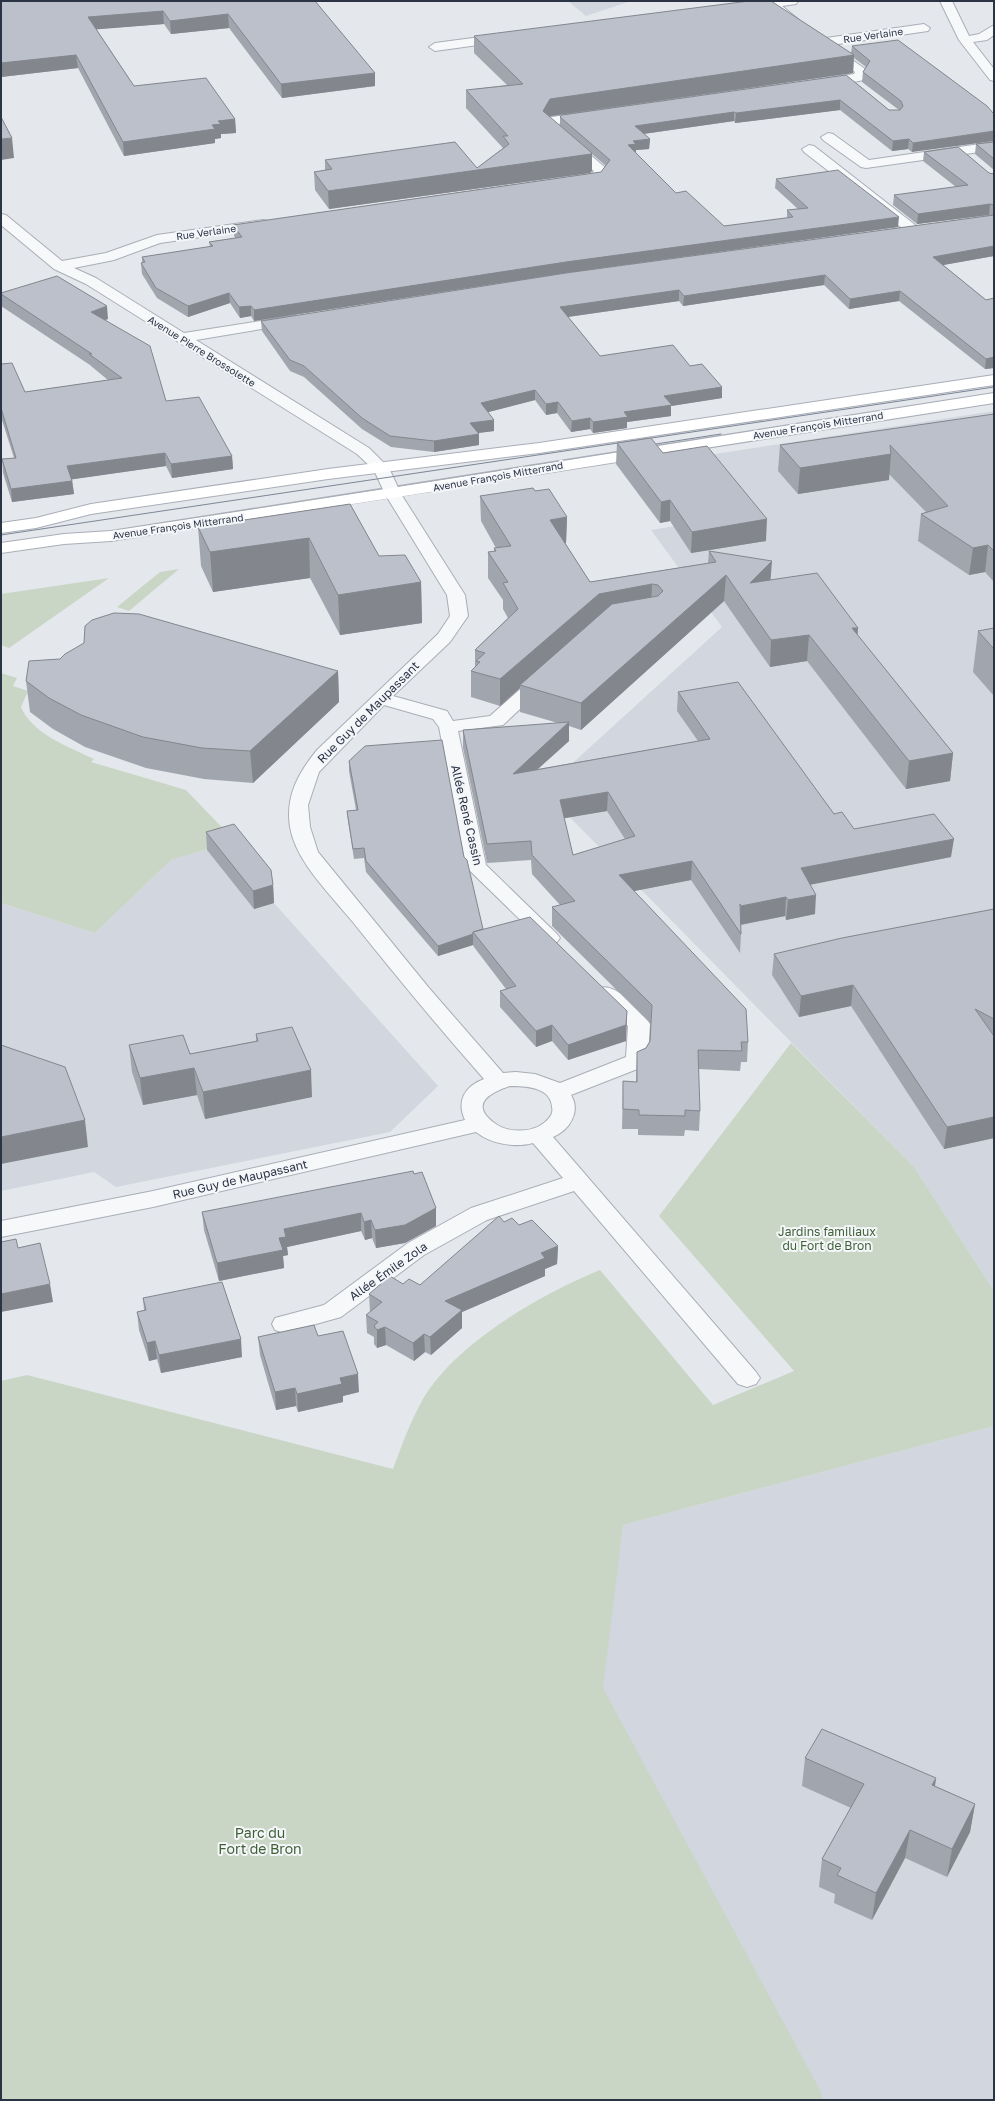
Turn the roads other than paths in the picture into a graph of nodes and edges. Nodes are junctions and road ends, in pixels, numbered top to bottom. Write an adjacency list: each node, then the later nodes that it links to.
1 (792, 1): 3 (street)
2 (946, 1): 8 (street)
3 (771, 4): 4 (street); 9 (street, Rue Verlaine)
4 (756, 6)
5 (924, 28): 9 (street, Rue Verlaine)
6 (994, 29): 8 (street)
7 (513, 37): 10 (street)
8 (965, 40): 11 (street)
9 (823, 42): 12 (street, Rue Verlaine)
10 (435, 47)
11 (994, 77)
12 (849, 79): 13 (street); 14 (street)
13 (810, 84)
14 (860, 88)
15 (604, 114): 21 (street)
16 (828, 137): 19 (street)
17 (994, 146): 19 (street)
18 (809, 149): 25 (street)
19 (960, 151): 20 (street)
20 (972, 160)
21 (564, 182)
22 (1, 218): 27 (street, Avenue Pierre Brossolette)
23 (274, 222): 27 (street, Rue Verlaine)
24 (929, 229): 25 (street)
25 (914, 231): 26 (street)
26 (874, 236)
27 (59, 266): 29 (street, Avenue Pierre Brossolette)
28 (308, 318): 29 (street)
29 (180, 338): 32 (street, Avenue Pierre Brossolette)
30 (994, 380): 32 (street, Avenue François Mitterrand)
31 (994, 398): 33 (street, Avenue François Mitterrand)
32 (381, 468): 33 (street, Avenue Pierre Brossolette); 34 (street, Avenue François Mitterrand)
33 (393, 494): 35 (street, Avenue François Mitterrand); 37 (street, Rue Guy de Maupassant)
34 (1, 528)
35 (1, 548)
36 (553, 670): 38 (street)
37 (380, 698): 38 (street); 41 (street, Rue Guy de Maupassant)
38 (448, 727): 39 (street, Allée René Cassin)
39 (566, 954)
40 (594, 981): 42 (street)
41 (498, 1081): 42 (street); 43 (street)
42 (557, 1092): 44 (street)
43 (478, 1124): 44 (street); 46 (street, Rue Guy de Maupassant)
44 (539, 1135): 45 (street)
45 (579, 1181): 47 (street, Allée Émile Zola); 48 (street)
46 (1, 1229)
47 (284, 1324)
48 (747, 1378)

